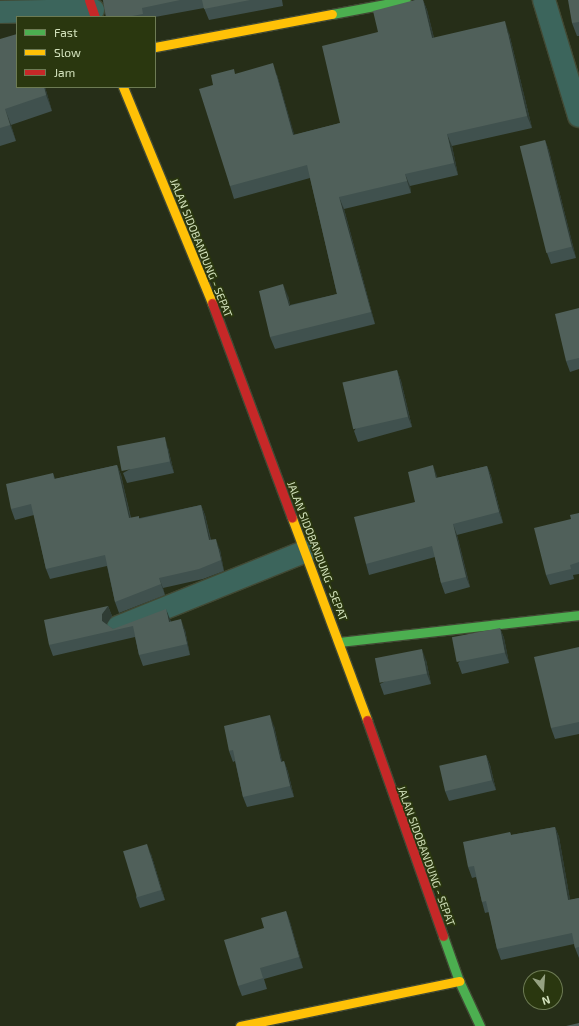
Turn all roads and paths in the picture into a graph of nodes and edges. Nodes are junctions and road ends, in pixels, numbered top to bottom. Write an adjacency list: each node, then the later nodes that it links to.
1 (406, 0): 5 (street)
2 (544, 0): 7 (street)
3 (92, 9): 4 (street)
4 (0, 12)
5 (156, 47)
6 (123, 88): 8 (street, JALAN SIDOBANDUNG - SEPAT)
7 (579, 116)
8 (304, 552): 10 (street); 11 (street, JALAN SIDOBANDUNG - SEPAT)
9 (579, 615): 11 (street)
10 (118, 627)
11 (339, 642): 12 (street, JALAN SIDOBANDUNG - SEPAT)
12 (459, 981): 13 (street); 14 (street, JALAN SIDOBANDUNG - SEPAT)
13 (240, 1026)
14 (480, 1026)

